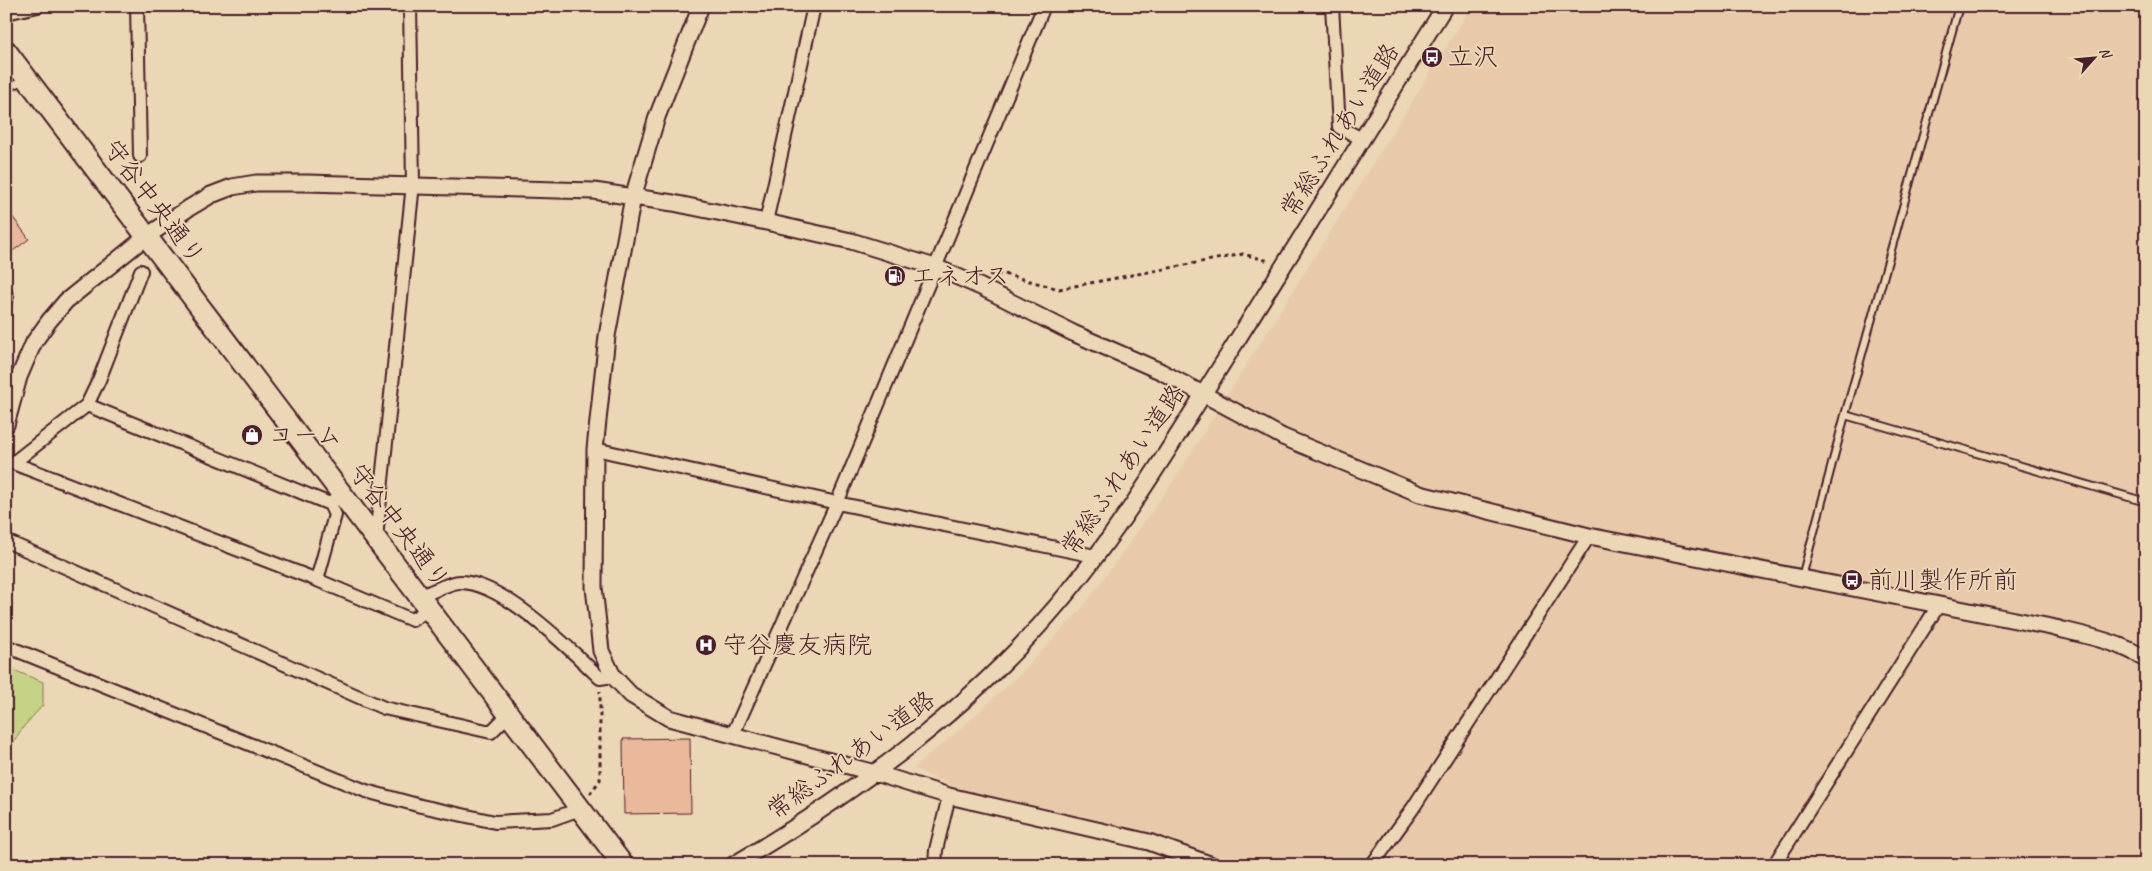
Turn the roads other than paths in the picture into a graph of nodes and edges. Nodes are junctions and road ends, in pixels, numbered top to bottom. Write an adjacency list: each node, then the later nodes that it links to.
1 (38, 6): 10 (street)
2 (137, 6): 15 (street)
3 (410, 6): 16 (street)
4 (701, 6): 17 (street)
5 (814, 6): 18 (street)
6 (1044, 6): 20 (street)
7 (1332, 6): 14 (street)
8 (1445, 6): 14 (street, 常総ふれあい道路)
9 (1959, 6): 26 (lane)
10 (6, 13)
11 (6, 51): 12 (main road, 守谷中央通り)
12 (28, 80): 13 (lane); 19 (main road, 守谷中央通り)
13 (6, 88)
14 (1362, 139): 24 (street, 常総ふれあい道路)
15 (140, 156)
16 (413, 184): 17 (street); 19 (street); 34 (street)
17 (633, 197): 18 (street); 28 (street)
18 (766, 222): 20 (street)
19 (147, 236): 27 (street); 30 (main road, 守谷中央通り)
20 (935, 267): 24 (street); 31 (street)
21 (141, 271): 25 (street)
22 (6, 288): 23 (lane)
23 (6, 307)
24 (1203, 394): 33 (street); 36 (street, 常総ふれあい道路)
25 (87, 406): 29 (street); 30 (street)
26 (1845, 415): 32 (lane); 37 (lane)
27 (6, 425)
28 (595, 449): 31 (street); 43 (street)
29 (10, 462): 38 (street)
30 (336, 499): 34 (main road, 守谷中央通り); 38 (street)
31 (837, 502): 36 (street); 45 (street)
32 (2146, 502)
33 (1589, 536): 37 (street); 53 (street)
34 (376, 538): 39 (main road, 守谷中央通り)
35 (6, 541): 44 (street)
36 (1096, 556): 46 (street, 常総ふれあい道路)
37 (1802, 577): 40 (street)
38 (317, 580): 39 (street)
39 (424, 603): 43 (street); 44 (main road, 守谷中央通り)
40 (1938, 606): 42 (street); 54 (street)
41 (6, 646): 48 (street)
42 (2146, 659)
43 (606, 677): 45 (street)
44 (508, 715): 48 (main road, 守谷中央通り)
45 (733, 734): 46 (street)
46 (875, 773): 47 (street); 50 (street, 常総ふれあい道路)
47 (949, 796): 51 (street); 52 (street)
48 (580, 809): 49 (main road, 守谷中央通り)
49 (623, 865)
50 (733, 865)
51 (935, 865)
52 (1212, 865)
53 (1372, 865)
54 (1774, 865)

